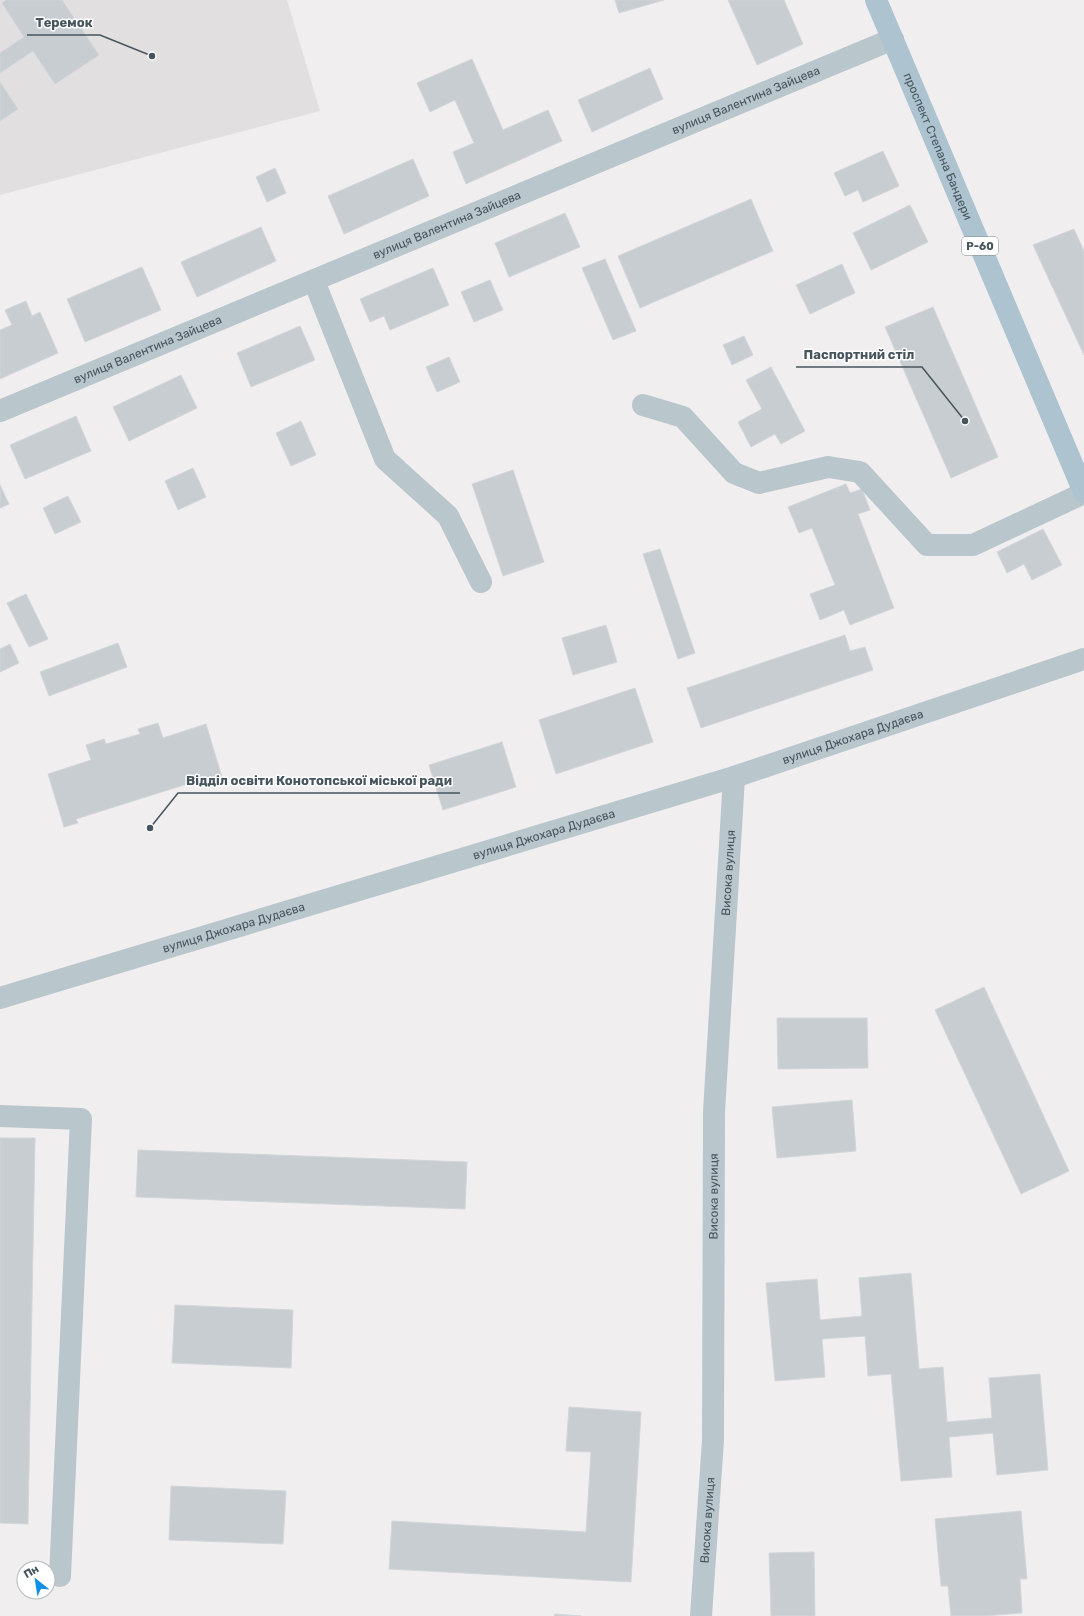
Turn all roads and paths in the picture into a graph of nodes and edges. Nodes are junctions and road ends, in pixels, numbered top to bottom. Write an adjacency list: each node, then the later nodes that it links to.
1 (876, 0): 2 (main road, проспект Степана Бандери / Р-60)
2 (893, 39): 3 (street, вулиця Валентина Зайцева); 6 (main road, проспект Степана Бандери / Р-60)
3 (314, 281): 5 (street, вулиця Валентина Зайцева); 7 (street)
4 (643, 405): 6 (street)
5 (0, 411)
6 (1084, 492)
7 (481, 582)
8 (1084, 659): 9 (street, вулиця Джохара Дудаєва)
9 (734, 777): 10 (street, вулиця Джохара Дудаєва); 13 (street, Висока вулиця)
10 (0, 998)
11 (0, 1116): 12 (street)
12 (60, 1576)
13 (701, 1616)

